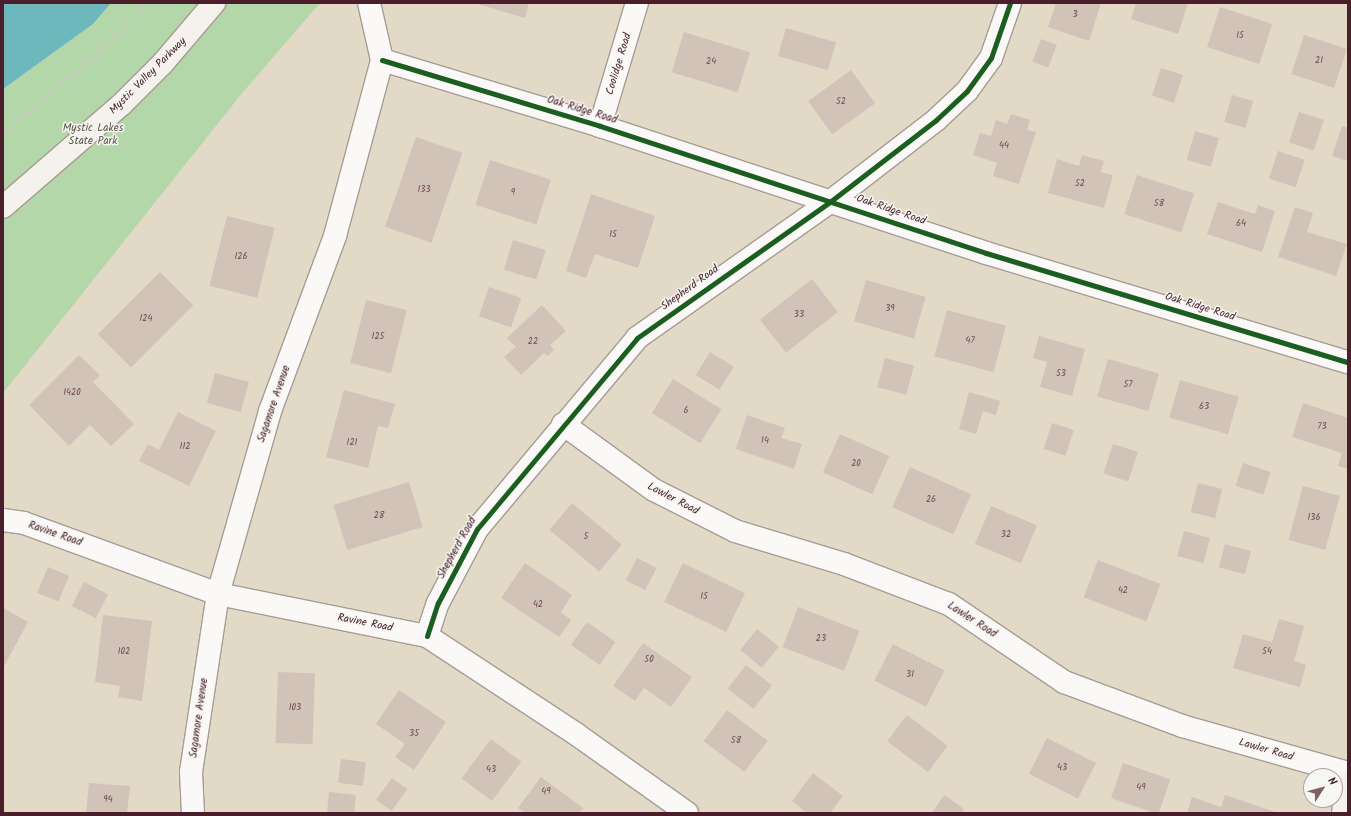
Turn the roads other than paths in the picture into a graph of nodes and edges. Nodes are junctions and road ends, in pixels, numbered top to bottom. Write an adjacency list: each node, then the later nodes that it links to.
1 (214, 3): 8 (main road, Mystic Valley Parkway)
2 (369, 3): 5 (street, Sagamore Avenue)
3 (637, 3): 6 (street, Coolidge Road)
4 (1010, 3): 7 (street, Shepherd Road)
5 (382, 60): 6 (street, Oak Ridge Road); 12 (street, Sagamore Avenue)
6 (600, 126): 7 (street, Oak Ridge Road)
7 (831, 200): 9 (street, Oak Ridge Road); 10 (street, Shepherd Road)
8 (3, 207)
9 (1348, 362)
10 (563, 424): 13 (street, Shepherd Road); 14 (street, Lawler Road)
11 (3, 520): 12 (street, Ravine Road)
12 (218, 594): 13 (street, Ravine Road); 16 (street, Sagamore Avenue)
13 (427, 636): 17 (street, Ravine Road)
14 (1348, 773)
15 (1348, 782): 18 (main road)
16 (192, 813)
17 (687, 813)
18 (1343, 813)

